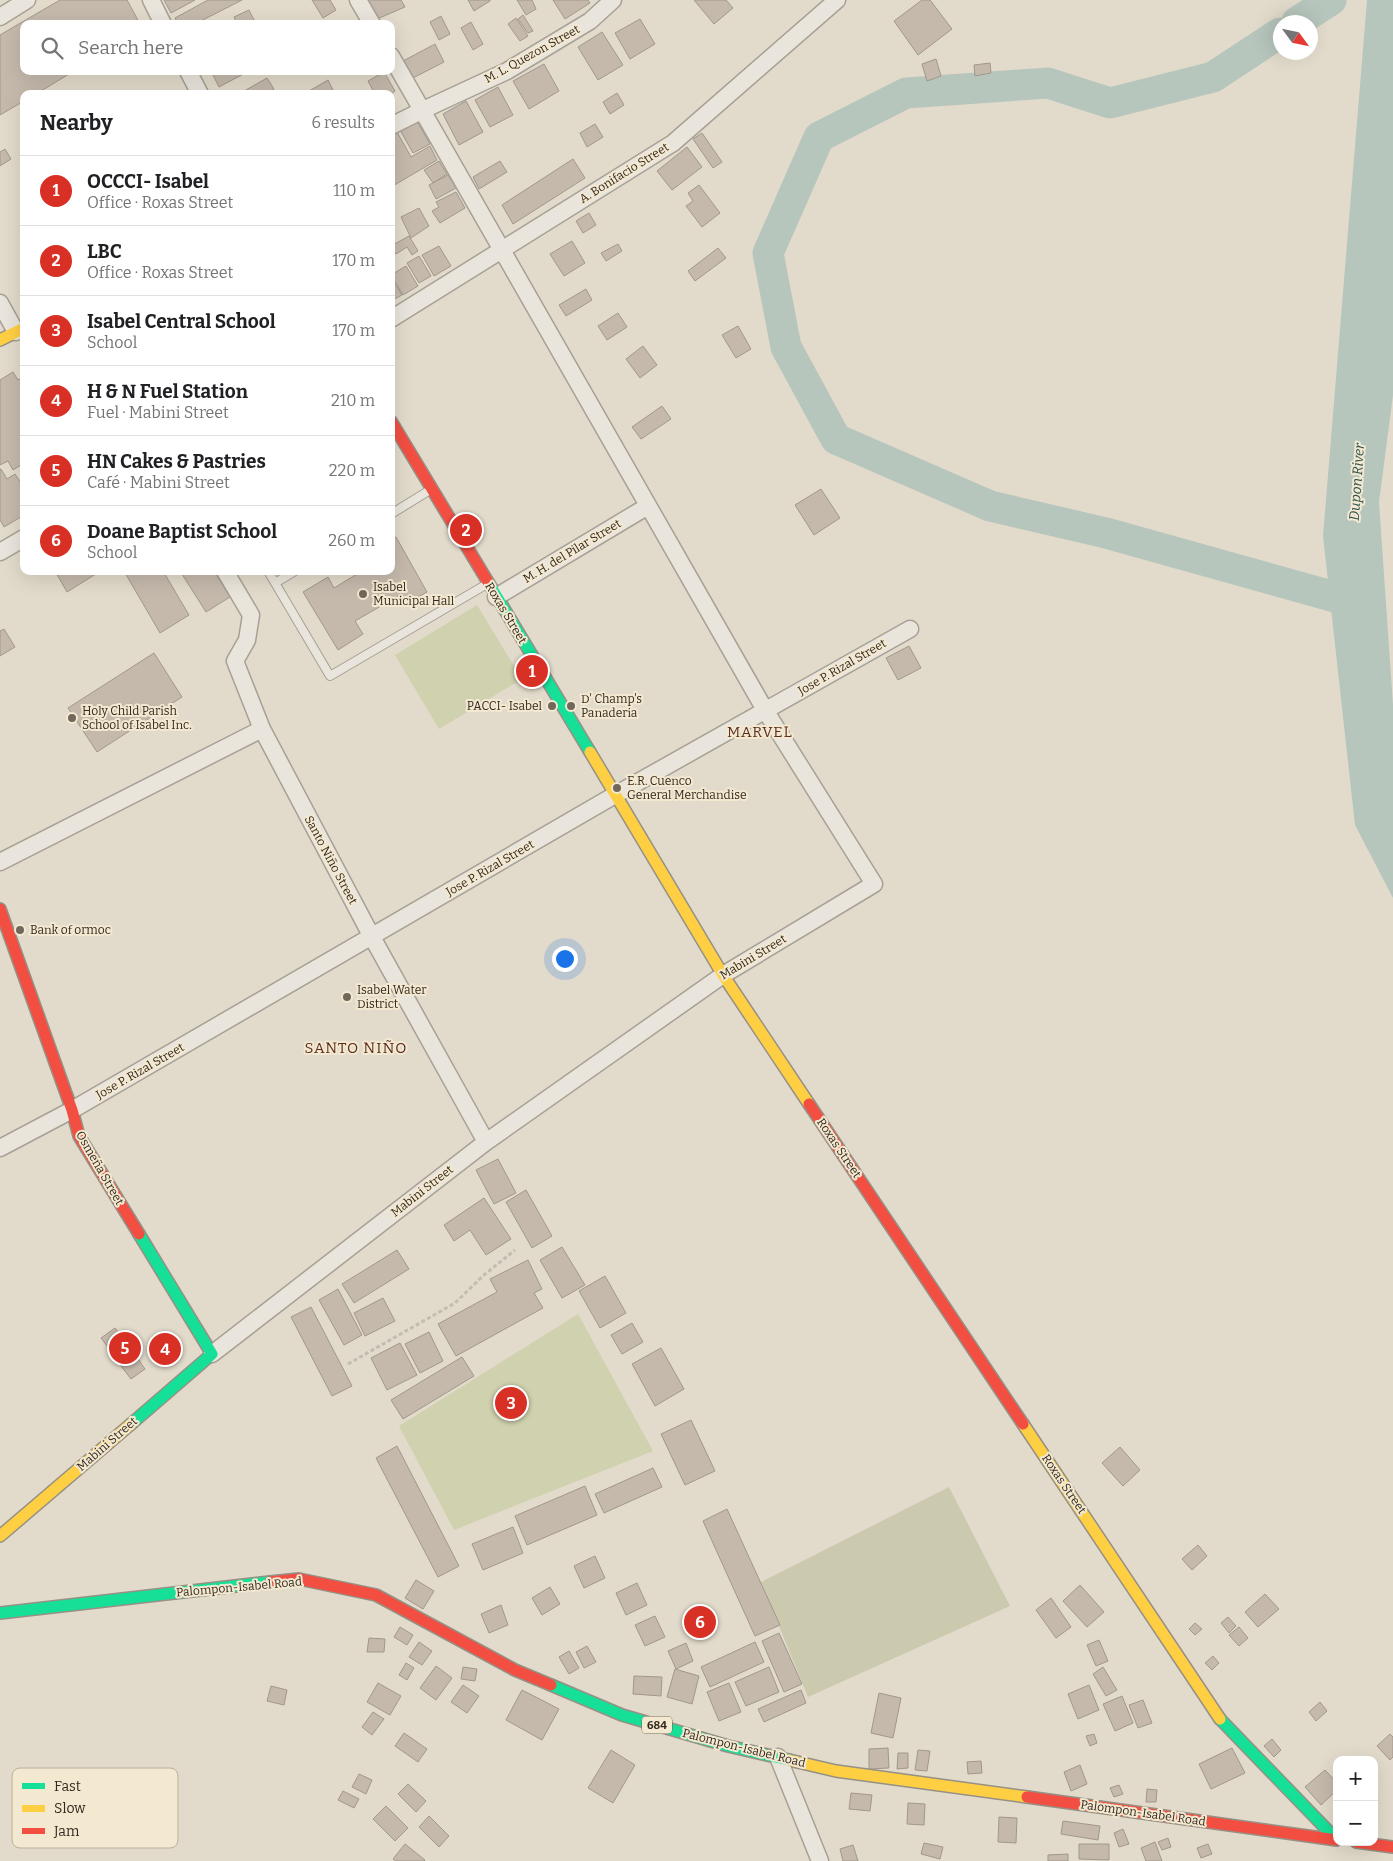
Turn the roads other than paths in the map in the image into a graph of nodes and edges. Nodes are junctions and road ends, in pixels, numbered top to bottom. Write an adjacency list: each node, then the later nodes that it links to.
1 (27, 0): 6 (street)
2 (151, 0): 7 (street)
3 (358, 0): 8 (street)
4 (613, 0): 12 (street, M. L. Quezon Street)
5 (837, 0): 14 (street, A. Bonifacio Street)
6 (0, 17)
7 (161, 20)
8 (370, 20)
9 (395, 63): 12 (street)
10 (190, 75): 11 (street)
11 (198, 90)
12 (422, 110): 13 (street, M. L. Quezon Street); 14 (street)
13 (395, 124)
14 (502, 251): 16 (street, A. Bonifacio Street); 21 (street)
15 (0, 303): 17 (street)
16 (395, 317)
17 (20, 330): 18 (main road)
18 (0, 340)
19 (395, 428): 20 (main road, Roxas Street)
20 (432, 489): 22 (lane); 29 (main road, Roxas Street)
21 (648, 506): 30 (street, M. H. del Pilar Street); 32 (street)
22 (395, 512)
23 (20, 540): 24 (street)
24 (0, 552)
25 (227, 575): 33 (street, Santo Niño Street)
26 (270, 575): 28 (lane)
27 (288, 575): 28 (lane)
28 (275, 583): 29 (lane)
29 (488, 583): 30 (main road, Roxas Street)
30 (496, 597): 34 (main road, Roxas Street)
31 (910, 629): 32 (street, Jose P. Rizal Street)
32 (766, 710): 34 (street, Jose P. Rizal Street); 38 (street, Mabini Street)
33 (262, 728): 35 (street); 37 (street, Santo Niño Street)
34 (615, 795): 37 (street, Jose P. Rizal Street); 38 (main road, Roxas Street)
35 (0, 862)
36 (0, 909): 39 (main road, Osmeña Street)
37 (372, 937): 39 (street, Jose P. Rizal Street); 40 (street, Santo Niño Street)
38 (723, 975): 40 (street, Mabini Street); 46 (main road, Roxas Street)
39 (72, 1110): 41 (street, Jose P. Rizal Street); 42 (main road, Osmeña Street)
40 (486, 1142): 42 (street, Mabini Street)
41 (0, 1148)
42 (212, 1354): 43 (main road, Mabini Street)
43 (0, 1536)
44 (1, 1612): 45 (main road, Palompon-Isabel Road / 684)
45 (778, 1757): 47 (main road, Palompon-Isabel Road / 684); 50 (street)
46 (1333, 1837)
47 (1333, 1840)
48 (1378, 1845): 49 (main road)
49 (1393, 1847)
50 (820, 1861)

